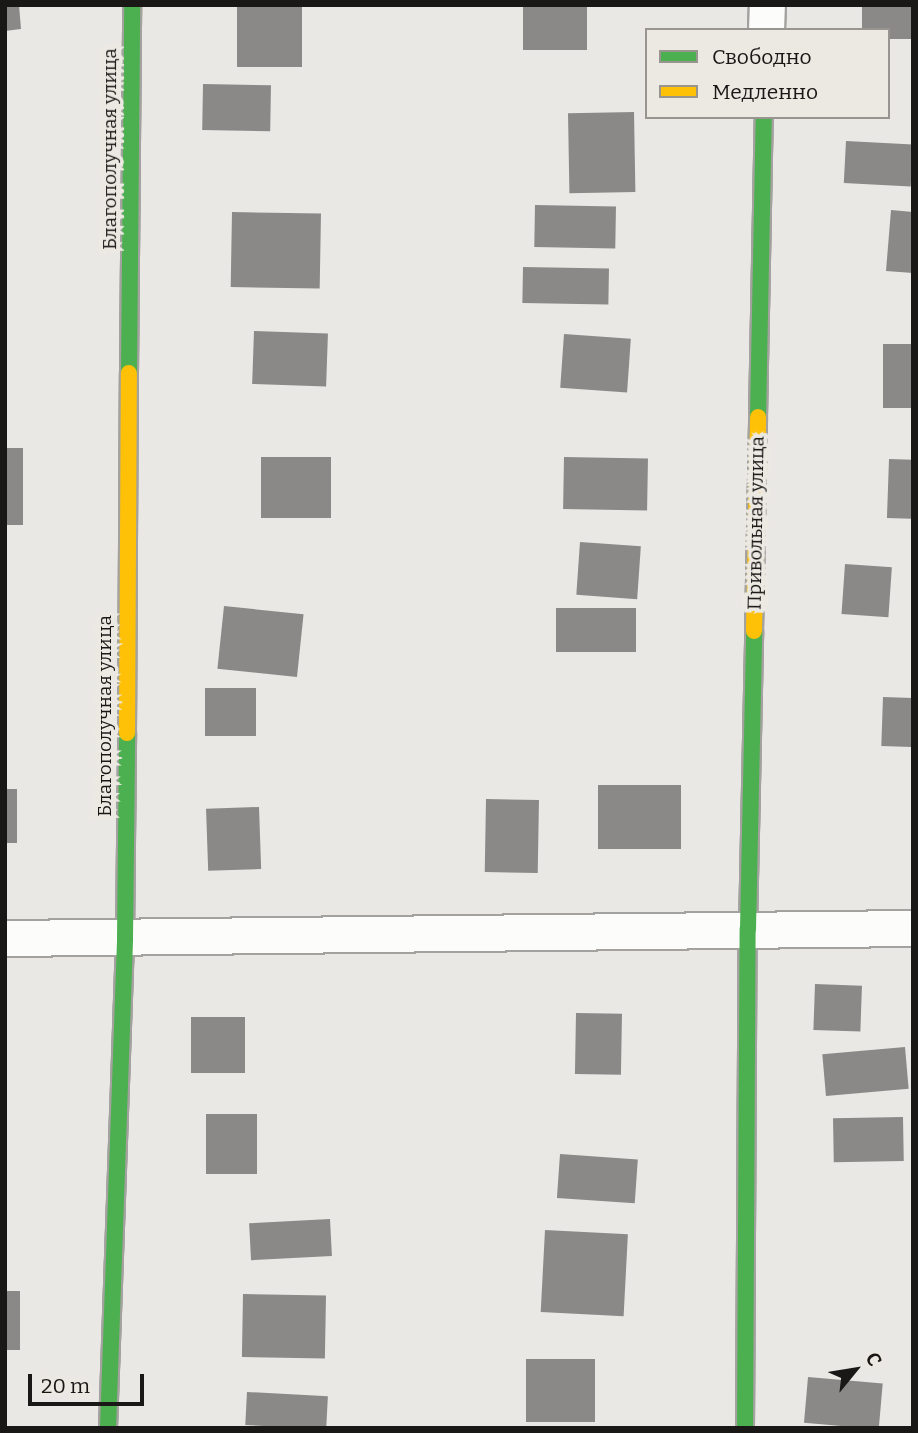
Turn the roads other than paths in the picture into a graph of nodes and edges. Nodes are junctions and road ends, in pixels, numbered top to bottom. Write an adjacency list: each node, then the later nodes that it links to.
1 (132, 5): 8 (street, Благополучная улица)
2 (767, 5): 3 (street)
3 (766, 28)
4 (764, 119): 6 (street, Привольная улица)
5 (913, 928): 6 (street)
6 (748, 929): 8 (street); 10 (street, Привольная улица)
7 (5, 938): 8 (street)
8 (125, 939): 9 (street, Благополучная улица)
9 (107, 1428)
10 (745, 1428)

